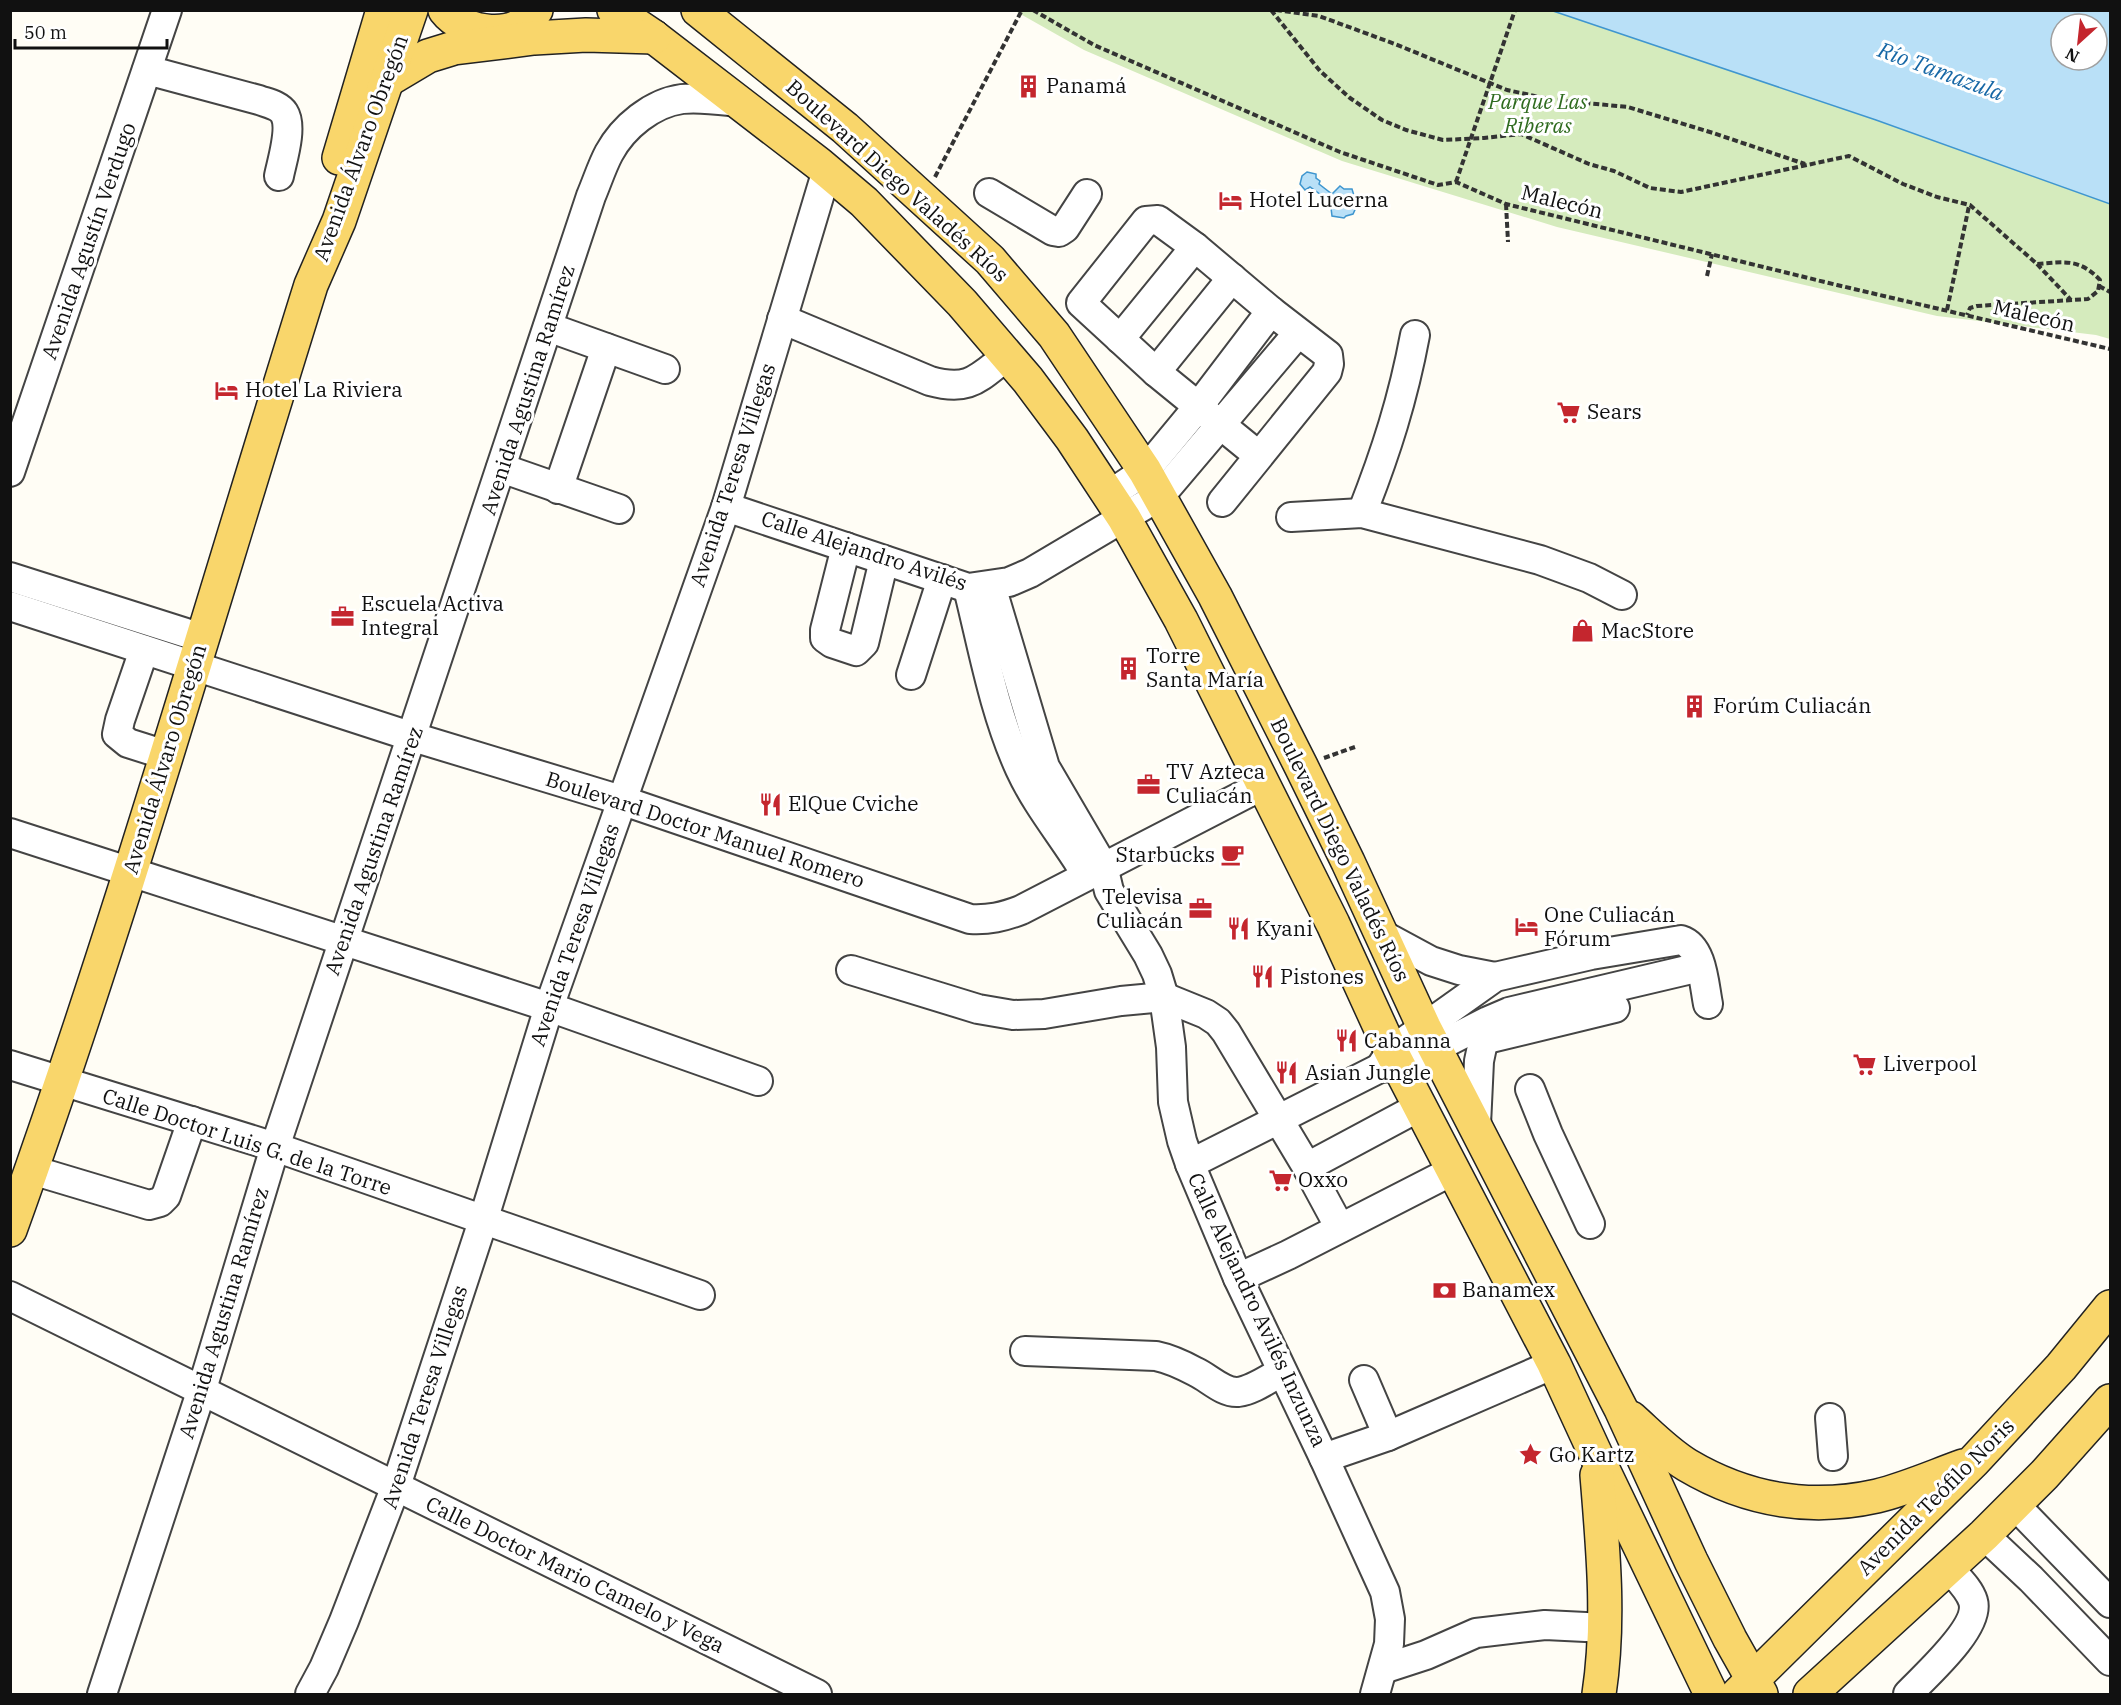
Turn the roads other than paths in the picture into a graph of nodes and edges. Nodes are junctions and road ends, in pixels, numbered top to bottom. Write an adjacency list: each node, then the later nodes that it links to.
1 (167, 10): 9 (street, Avenida Agustín Verdugo)
2 (383, 10): 18 (main road, Avenida Álvaro Obregón)
3 (411, 10): 10 (main road, Avenida Álvaro Obregón)
4 (445, 10): 5 (main road)
5 (536, 10)
6 (614, 10): 8 (main road, Boulevard Diego Valadés Ríos)
7 (698, 10): 24 (main road, Boulevard Diego Valadés Ríos)
8 (654, 37): 10 (main road); 11 (main road, Boulevard Diego Valadés Ríos)
9 (147, 69): 13 (street); 35 (street, Avenida Agustín Verdugo)
10 (387, 81): 18 (main road, Avenida Álvaro Obregón)
11 (738, 102): 12 (main road, Boulevard Diego Valadés Ríos); 22 (street, Avenida Agustina Ramírez)
12 (827, 170): 21 (street, Avenida Teresa Villegas); 28 (main road, Boulevard Diego Valadés Ríos)
13 (279, 176)
14 (988, 193): 15 (street)
15 (1087, 194)
16 (1196, 247): 17 (street); 19 (street); 26 (street)
17 (1232, 278): 20 (street); 30 (street)
18 (311, 285): 51 (main road, Avenida Álvaro Obregón)
19 (1081, 303): 24 (street); 26 (street)
20 (1271, 311): 23 (street); 31 (street)
21 (782, 319): 28 (street); 40 (street, Avenida Teresa Villegas)
22 (548, 327): 27 (street); 34 (street, Avenida Agustina Ramírez)
23 (1298, 333): 32 (street); 33 (street)
24 (1053, 335): 36 (main road, Boulevard Diego Valadés Ríos)
25 (1416, 335): 42 (street)
26 (1120, 339): 30 (street)
27 (606, 348): 29 (street); 37 (street)
28 (1007, 356): 39 (main road, Boulevard Diego Valadés Ríos)
29 (665, 369)
30 (1156, 372): 31 (street)
31 (1198, 407): 32 (street); 36 (street)
32 (1221, 426): 33 (street); 36 (street)
33 (1259, 456): 38 (street)
34 (501, 468): 37 (street); 53 (street, Avenida Agustina Ramírez)
35 (10, 472)
36 (1153, 484): 39 (street, Calle Alejandro Avilés); 60 (main road, Boulevard Diego Valadés Ríos)
37 (558, 489): 41 (street)
38 (1222, 502)
39 (1116, 506): 47 (street, Calle Alejandro Avilés); 55 (main road, Boulevard Diego Valadés Ríos)
40 (726, 507): 44 (street, Calle Alejandro Avilés); 56 (street, Avenida Teresa Villegas)
41 (619, 509)
42 (1362, 513): 43 (street); 48 (street)
43 (1291, 517)
44 (846, 547): 45 (street, Calle Alejandro Avilés); 45 (street)
45 (884, 560): 47 (street, Calle Alejandro Avilés)
46 (10, 577): 51 (street, Boulevard Doctor Manuel Romero)
47 (967, 584): 52 (street); 59 (street, Calle Alejandro Avilés Inzunza)
48 (1622, 595)
49 (10, 606): 50 (street, Boulevard Doctor Manuel Romero)
50 (144, 650): 51 (street, Boulevard Doctor Manuel Romero); 54 (street)
51 (198, 652): 53 (street, Boulevard Doctor Manuel Romero); 54 (main road, Avenida Álvaro Obregón)
52 (911, 675)
53 (413, 737): 56 (street, Boulevard Doctor Manuel Romero); 61 (street, Avenida Agustina Ramírez)
54 (166, 755): 58 (main road, Avenida Álvaro Obregón)
55 (1263, 785): 59 (street, Boulevard Doctor Manuel Romero); 68 (main road, Boulevard Diego Valadés Ríos)
56 (621, 800): 59 (street, Boulevard Doctor Manuel Romero); 65 (street, Avenida Teresa Villegas)
57 (10, 833): 58 (street)
58 (131, 872): 61 (street); 71 (main road, Avenida Álvaro Obregón)
59 (1100, 878): 64 (street, Calle Alejandro Avilés Inzunza)
60 (1381, 934): 63 (street); 67 (main road, Boulevard Diego Valadés Ríos)
61 (343, 940): 65 (street); 77 (street, Avenida Agustina Ramírez)
62 (851, 970): 64 (street)
63 (1495, 977): 66 (street); 67 (street)
64 (1164, 997): 74 (street); 78 (street, Calle Alejandro Avilés Inzunza)
65 (549, 1007): 70 (street); 82 (street, Avenida Teresa Villegas)
66 (1486, 1030): 67 (street); 76 (street)
67 (1429, 1038): 68 (street); 76 (main road, Boulevard Diego Valadés Ríos)
68 (1390, 1062): 73 (main road, Boulevard Diego Valadés Ríos); 74 (street)
69 (10, 1065): 71 (street, Calle Doctor Luis G. de la Torre)
70 (758, 1081)
71 (62, 1082): 75 (street, Calle Doctor Luis G. de la Torre); 80 (main road, Avenida Álvaro Obregón)
72 (1530, 1089): 83 (street)
73 (1421, 1106): 79 (street); 81 (main road, Boulevard Diego Valadés Ríos)
74 (1277, 1119): 78 (street); 79 (street)
75 (192, 1121): 77 (street, Calle Doctor Luis G. de la Torre); 80 (street)
76 (1476, 1125): 95 (main road, Boulevard Diego Valadés Ríos)
77 (275, 1147): 82 (street, Calle Doctor Luis G. de la Torre); 94 (street, Avenida Agustina Ramírez)
78 (1190, 1164): 86 (street, Calle Alejandro Avilés Inzunza)
79 (1306, 1167): 84 (street)
80 (32, 1170): 85 (main road, Avenida Álvaro Obregón)
81 (1454, 1170): 84 (street); 91 (main road, Boulevard Diego Valadés Ríos)
82 (483, 1221): 87 (street, Calle Doctor Luis G. de la Torre); 103 (street, Avenida Teresa Villegas)
83 (1590, 1224)
84 (1340, 1228): 86 (street)
85 (10, 1230)
86 (1238, 1278): 92 (street, Calle Alejandro Avilés Inzunza)
87 (700, 1295)
88 (10, 1296): 94 (street, Calle Doctor Mario Camelo y Vega)
89 (2110, 1307): 102 (main road, Avenida Teófilo Noris)
90 (1025, 1351): 92 (street)
91 (1554, 1364): 98 (street); 99 (main road, Boulevard Diego Valadés Ríos)
92 (1281, 1372): 101 (street, Calle Alejandro Avilés Inzunza)
93 (1364, 1380): 98 (street)
94 (202, 1389): 103 (street, Calle Doctor Mario Camelo y Vega); 114 (street, Avenida Agustina Ramírez)
95 (1621, 1409): 102 (main road); 113 (main road, Boulevard Diego Valadés Ríos)
96 (2107, 1411): 104 (main road)
97 (1830, 1418): 100 (street)
98 (1388, 1436): 101 (street)
99 (1596, 1455): 110 (main road); 118 (main road, Boulevard Diego Valadés Ríos)
100 (1833, 1456)
101 (1324, 1458): 112 (street, Calle Alejandro Avilés Inzunza)
102 (1973, 1462): 113 (main road, Avenida Teófilo Noris)
103 (396, 1486): 115 (street, Avenida Teresa Villegas); 116 (street, Calle Doctor Mario Camelo y Vega)
104 (2013, 1504): 105 (main road); 106 (street)
105 (1984, 1535): 107 (main road); 108 (street)
106 (2051, 1542): 108 (street); 109 (street)
107 (1948, 1567): 119 (main road); 120 (street)
108 (2020, 1569): 111 (street)
109 (2110, 1603)
110 (1606, 1628): 112 (street); 117 (main road)
111 (2110, 1661)
112 (1379, 1682)
113 (1751, 1690)
114 (102, 1695)
115 (310, 1695)
116 (816, 1695)
117 (1599, 1695)
118 (1711, 1695)
119 (1810, 1695)
120 (1908, 1695)

